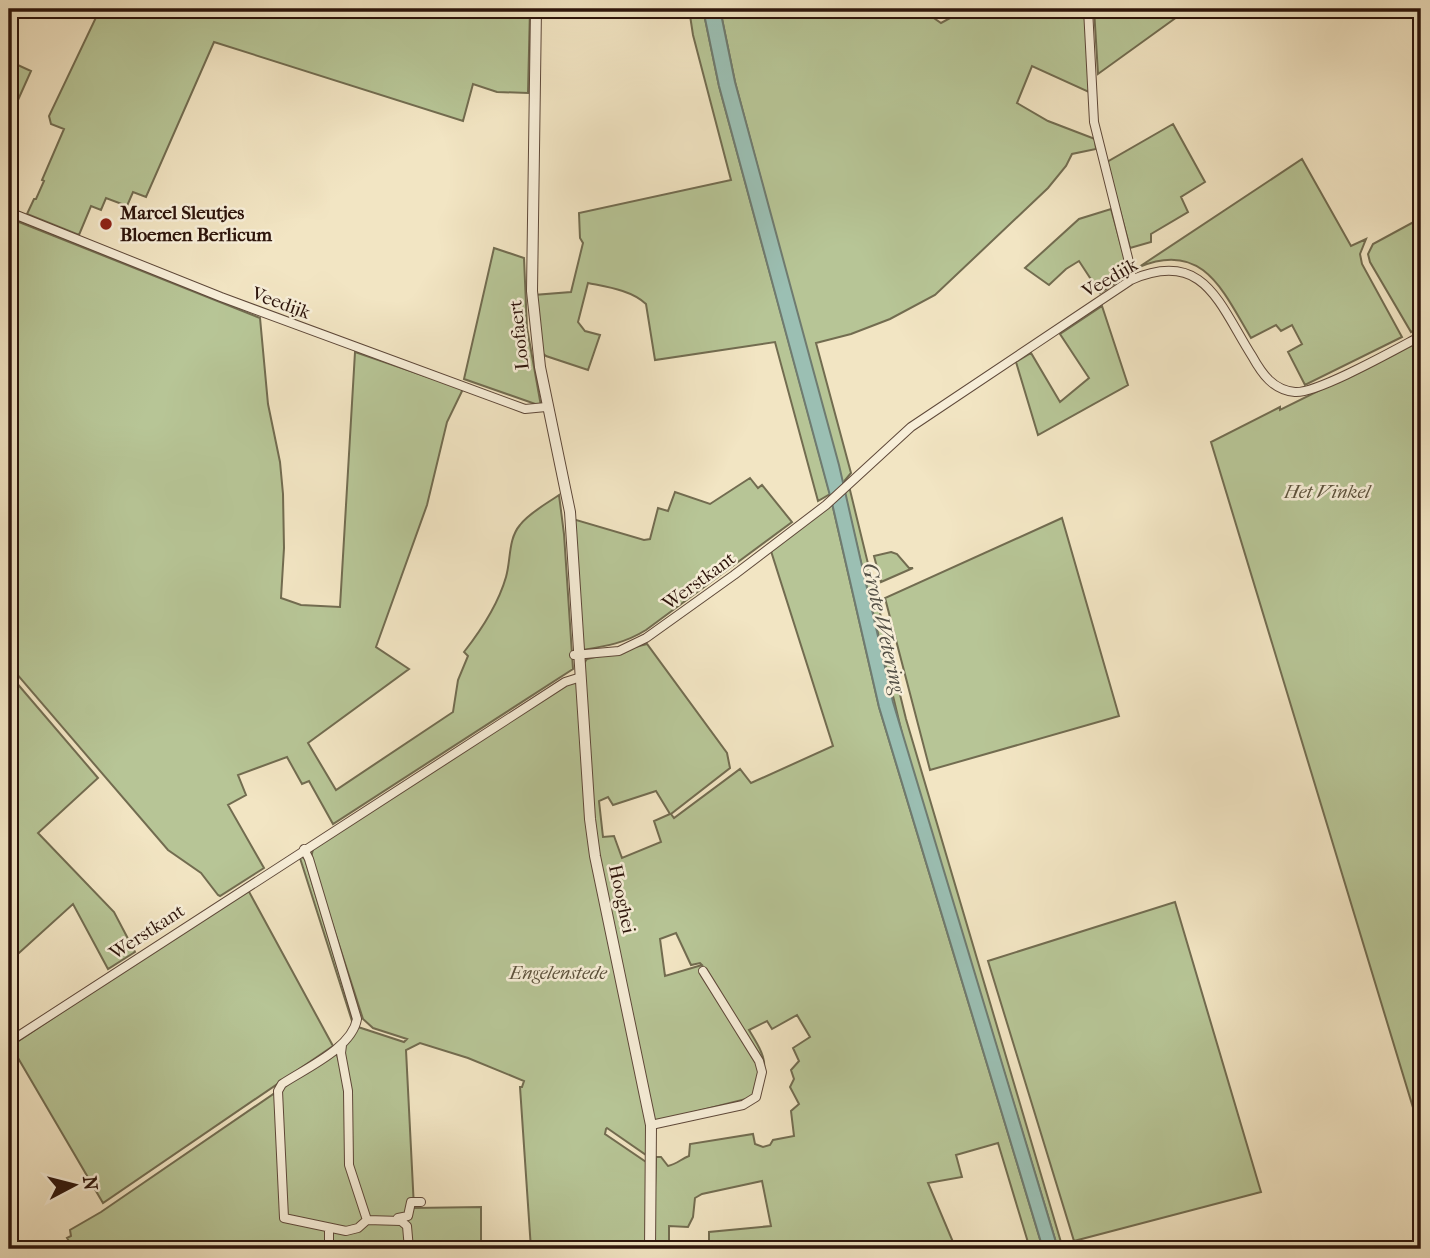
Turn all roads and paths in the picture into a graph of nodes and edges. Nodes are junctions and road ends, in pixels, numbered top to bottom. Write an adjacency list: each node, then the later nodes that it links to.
1 (536, 9): 6 (street, Loofaert)
2 (1088, 9): 4 (street)
3 (9, 212): 6 (street, Veedijk)
4 (1131, 275): 5 (street, Veedijk); 7 (street, Veedijk)
5 (1421, 336)
6 (547, 407): 8 (street, Loofaert)
7 (826, 505): 8 (street, Werstkant)
8 (577, 655): 9 (street, Loofaert)
9 (581, 677): 10 (street, Werstkant); 14 (street, Hooghei)
10 (304, 849): 12 (street, Werstkant); 13 (street)
11 (703, 971): 14 (street)
12 (9, 1042)
13 (342, 1045): 16 (street); 18 (street)
14 (651, 1125): 22 (street, Hooghei)
15 (421, 1202): 17 (street)
16 (367, 1220): 17 (street); 18 (street)
17 (392, 1222): 20 (street)
18 (329, 1229): 21 (street)
19 (432, 1246): 20 (street)
20 (409, 1247)
21 (329, 1249)
22 (650, 1249)

